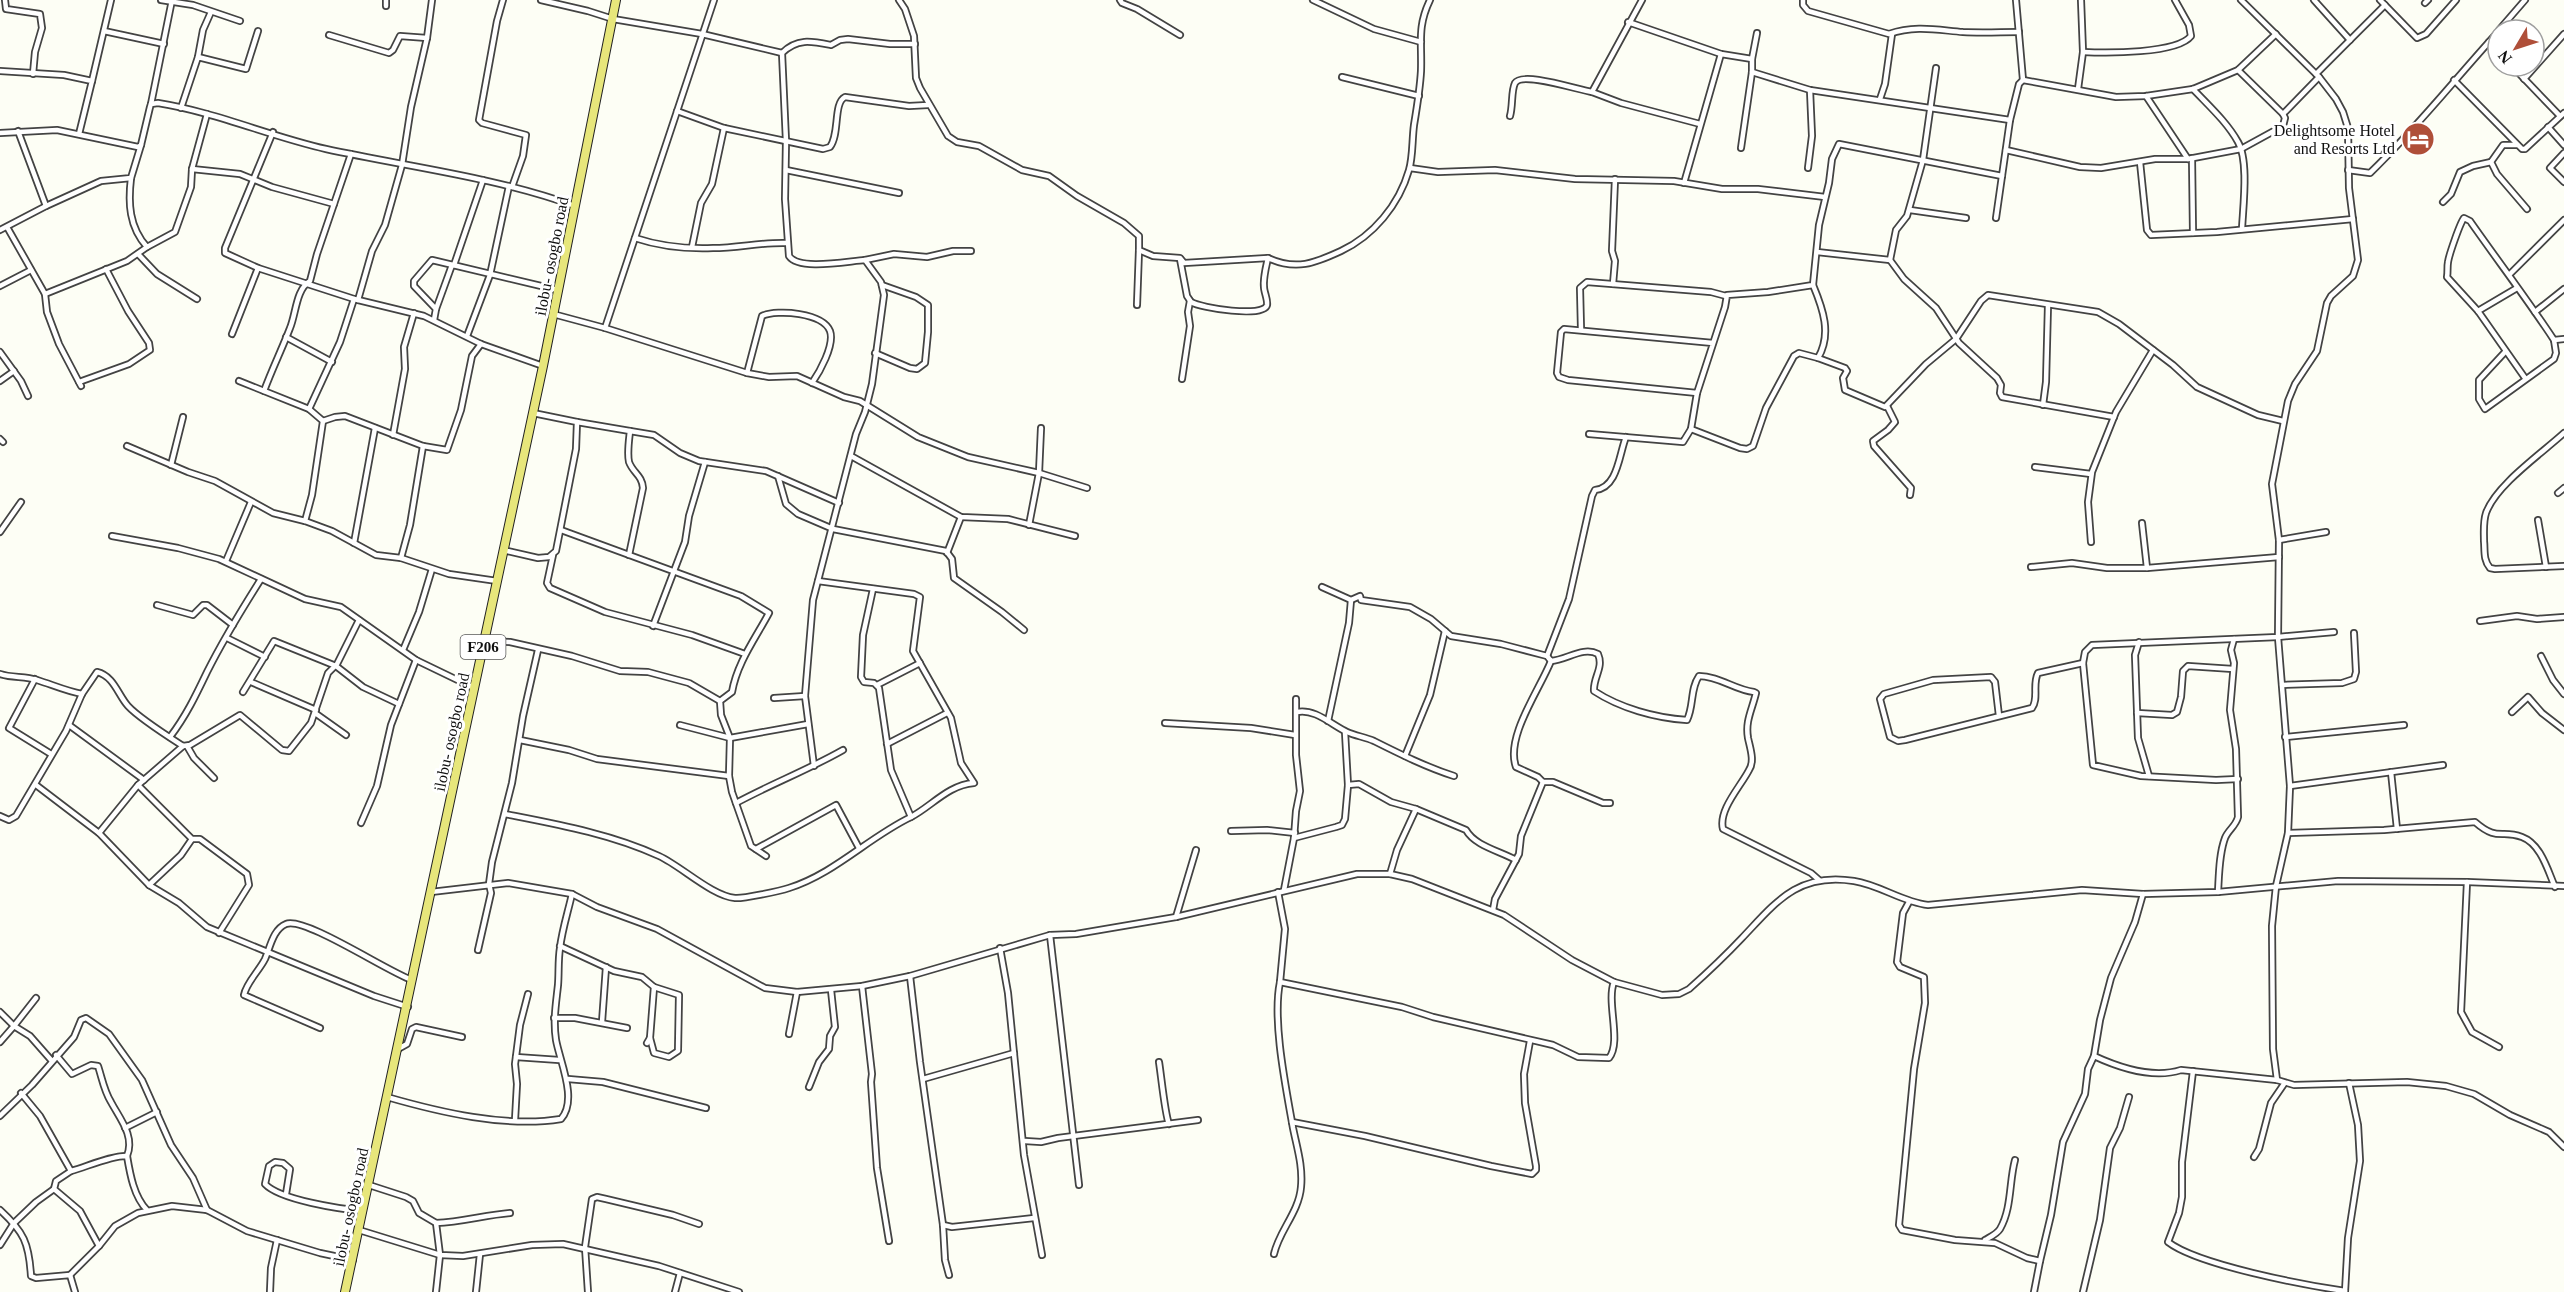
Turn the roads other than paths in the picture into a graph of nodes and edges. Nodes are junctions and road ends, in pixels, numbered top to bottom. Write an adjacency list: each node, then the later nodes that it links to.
1 (5, 0): 57 (street)
2 (111, 0): 32 (street)
3 (161, 0): 23 (street)
4 (386, 0): 26 (street)
5 (432, 0): 42 (street)
6 (503, 0): 114 (street)
7 (541, 0): 29 (street)
8 (616, 0): 29 (main road, ilobu- osogbo road / F206)
9 (714, 0): 36 (street)
10 (900, 0): 46 (street)
11 (1120, 0): 41 (street)
12 (1430, 0): 44 (street)
13 (1642, 0): 31 (street)
14 (1803, 0): 37 (street)
15 (2016, 0): 34 (street)
16 (2081, 0): 48 (street)
17 (2175, 0): 48 (street)
18 (2241, 0): 38 (street)
19 (2314, 0): 43 (street)
20 (2380, 0): 25 (street)
21 (2456, 0): 25 (street)
22 (2525, 0): 28 (street)
23 (172, 1): 27 (street); 45 (street)
24 (1317, 1): 44 (street)
25 (2385, 5): 43 (street)
26 (386, 6)
27 (211, 12): 30 (street); 51 (street)
28 (2510, 18)
29 (613, 19): 36 (street); 120 (main road, ilobu- osogbo road / F206)
30 (240, 21)
31 (1628, 22): 50 (street); 67 (street)
32 (104, 31): 45 (street); 63 (street)
33 (258, 31): 51 (street)
34 (2019, 32): 37 (street); 61 (street)
35 (1757, 33): 52 (street)
36 (702, 34): 49 (street); 75 (street)
37 (1889, 34): 70 (street)
38 (2276, 34): 54 (street); 58 (street)
39 (2564, 34): 60 (street)
40 (329, 35): 42 (street)
41 (1180, 35)
42 (427, 38): 101 (street)
43 (2350, 40): 58 (street)
44 (1421, 42): 68 (street)
45 (164, 44): 71 (street)
46 (915, 44): 49 (street); 72 (street)
47 (2486, 44): 62 (street)
48 (2083, 52): 64 (street)
49 (782, 53): 88 (street)
50 (1721, 54): 52 (street); 81 (street)
51 (198, 57): 73 (street)
52 (1752, 59): 56 (street)
53 (1936, 68): 74 (street)
54 (2238, 70): 65 (street); 77 (street)
55 (0, 71): 57 (street)
56 (1752, 72): 66 (street); 92 (street)
57 (33, 74): 63 (street)
58 (2318, 76): 77 (street); 105 (street)
59 (1342, 77): 68 (street)
60 (2524, 79): 78 (street)
61 (2023, 80): 64 (street); 80 (street)
62 (2454, 80): 89 (street); 105 (street)
63 (92, 81): 87 (street)
64 (2078, 89): 69 (street)
65 (2193, 89): 69 (street); 93 (street)
66 (1810, 90): 70 (street); 103 (street)
67 (1592, 92): 79 (street); 81 (street)
68 (1419, 96): 102 (street)
69 (2146, 96): 97 (street)
70 (1880, 99): 74 (street)
71 (151, 104): 73 (street); 91 (street)
72 (928, 105): 88 (street); 135 (street)
73 (181, 108): 76 (street)
74 (1932, 108): 80 (street); 98 (street)
75 (677, 111): 83 (street); 131 (street)
76 (207, 114): 85 (street); 104 (street)
77 (2283, 114): 93 (street)
78 (2562, 114): 82 (street)
79 (1510, 116)
80 (2010, 120): 94 (street)
81 (1700, 124): 113 (street)
82 (2548, 127): 89 (street); 90 (street)
83 (724, 128): 88 (street); 134 (street)
84 (18, 131): 86 (street); 87 (street); 119 (street)
85 (273, 132): 96 (street); 110 (street)
86 (0, 133)
87 (79, 134): 91 (street)
88 (786, 141): 106 (street)
89 (2517, 145): 100 (street)
90 (2564, 145)
91 (141, 146): 108 (street)
92 (1741, 148)
93 (2241, 149): 97 (street); 128 (street)
94 (2006, 150): 99 (street); 107 (street)
95 (2564, 153): 112 (street)
96 (351, 154): 101 (street); 118 (street)
97 (2190, 158): 99 (street); 130 (street)
98 (1923, 160): 107 (street); 116 (street); 122 (street)
99 (2140, 162): 130 (street)
100 (2491, 162): 117 (street); 121 (street)
101 (402, 165): 111 (street); 160 (street)
102 (1410, 168): 109 (street); 140 (street)
103 (1809, 168)
104 (192, 169): 110 (street); 133 (street)
105 (2348, 170): 125 (street)
106 (786, 171): 115 (street); 132 (street)
107 (2002, 176): 124 (street)
108 (131, 178): 119 (street); 133 (street)
109 (1615, 179): 113 (street); 150 (street)
110 (254, 180): 118 (street); 144 (street)
111 (483, 180): 114 (street); 143 (street)
112 (2564, 182)
113 (1684, 183): 116 (street)
114 (510, 187): 120 (street); 148 (street)
115 (899, 194)
116 (1825, 197): 137 (street)
117 (2444, 202)
118 (334, 204): 149 (street)
119 (46, 206): 127 (street)
120 (575, 206): 156 (main road, ilobu- osogbo road / F206)
121 (2527, 209)
122 (1910, 210): 123 (street); 142 (street)
123 (1966, 218)
124 (1996, 218)
125 (2353, 219): 128 (street); 204 (street)
126 (2564, 220): 147 (street)
127 (7, 227): 129 (street); 146 (street)
128 (2242, 229): 130 (street)
129 (0, 230)
130 (2193, 233)
131 (634, 238): 134 (street); 170 (street)
132 (787, 243): 134 (street); 141 (street)
133 (147, 247): 138 (street)
134 (692, 247)
135 (1139, 249): 139 (street); 162 (street)
136 (971, 251): 141 (street)
137 (1817, 252): 142 (street); 152 (street)
138 (138, 254): 145 (street); 159 (street)
139 (1180, 258): 140 (street); 161 (street)
140 (1268, 258): 161 (street)
141 (865, 260): 151 (street)
142 (1890, 260): 175 (street)
143 (453, 265): 148 (street); 164 (street); 164 (street)
144 (258, 268): 149 (street); 172 (street)
145 (106, 269): 157 (street); 157 (street)
146 (31, 270): 153 (street); 157 (street)
147 (2510, 274): 154 (street); 165 (street)
148 (490, 275): 156 (street); 173 (street)
149 (306, 283): 160 (street); 174 (street)
150 (1613, 284): 158 (street); 171 (street)
151 (882, 285): 183 (street); 183 (street)
152 (1813, 285): 158 (street); 184 (street)
153 (0, 286)
154 (2517, 288): 165 (street); 166 (street)
155 (2564, 289): 166 (street)
156 (558, 290): 168 (main road, ilobu- osogbo road / F206)
157 (45, 294)
158 (1726, 296): 178 (street)
159 (197, 298)
160 (356, 300): 167 (street); 185 (street)
161 (1190, 301): 190 (street)
162 (1137, 305)
163 (2048, 305): 175 (street); 180 (street); 197 (street)
164 (436, 309): 169 (street)
165 (2478, 311): 182 (street)
166 (2535, 312): 177 (street)
167 (414, 314): 169 (street); 213 (street)
168 (553, 314): 170 (street); 186 (main road, ilobu- osogbo road / F206)
169 (434, 320): 173 (street)
170 (605, 327): 188 (street)
171 (1581, 329): 178 (street); 195 (street)
172 (232, 334)
173 (467, 336): 179 (street)
174 (286, 337): 185 (street); 194 (street)
175 (1956, 339): 197 (street); 199 (street)
176 (2564, 339): 177 (street)
177 (2554, 340): 189 (street)
178 (1713, 343): 195 (street)
179 (481, 344): 186 (street); 216 (street)
180 (2153, 350): 203 (street); 204 (street)
181 (0, 352): 187 (street)
182 (2505, 352): 189 (street); 189 (street)
183 (875, 353): 198 (street)
184 (1818, 358): 199 (street); 209 (street)
185 (332, 362): 200 (street)
186 (543, 366): 201 (main road, ilobu- osogbo road / F206)
187 (14, 371): 191 (street); 196 (street)
188 (747, 373): 193 (street); 193 (street)
189 (2525, 378)
190 (1182, 379)
191 (0, 381)
192 (239, 381): 194 (street)
193 (812, 383): 198 (street)
194 (264, 391): 200 (street)
195 (1697, 393): 209 (street)
196 (28, 396)
197 (2043, 405): 203 (street)
198 (866, 406): 217 (street); 221 (street)
199 (1887, 406): 227 (street)
200 (309, 409): 205 (street)
201 (533, 413): 206 (street); 245 (main road, ilobu- osogbo road / F206)
202 (183, 417): 219 (street)
203 (2114, 417): 222 (street)
204 (2283, 421): 242 (street)
205 (323, 422): 207 (street); 233 (street)
206 (577, 422): 210 (street); 237 (street)
207 (375, 428): 213 (street); 244 (street)
208 (1041, 428): 221 (street)
209 (1690, 429): 214 (street)
210 (630, 431): 218 (street); 248 (street)
211 (1589, 434): 214 (street)
212 (2564, 434): 254 (street)
213 (393, 435): 216 (street)
214 (1626, 437): 282 (street)
215 (127, 446): 219 (street)
216 (423, 446): 250 (street)
217 (851, 456): 230 (street); 231 (street)
218 (705, 462): 223 (street); 257 (street)
219 (171, 465): 229 (street)
220 (2035, 467): 222 (street)
221 (1039, 473): 224 (street); 235 (street)
222 (2091, 474): 243 (street)
223 (778, 476): 230 (street); 236 (street)
224 (1087, 488)
225 (2564, 488): 226 (street)
226 (2558, 493)
227 (1910, 495)
228 (21, 502): 238 (street)
229 (251, 502): 233 (street); 251 (street)
230 (839, 503): 236 (street)
231 (961, 517): 235 (street); 246 (street)
232 (2538, 520): 254 (street)
233 (305, 521): 244 (street)
234 (2142, 522): 255 (street)
235 (1029, 525): 241 (street)
236 (833, 529): 246 (street); 260 (street)
237 (561, 530): 247 (street); 248 (street)
238 (0, 532)
239 (2326, 532): 242 (street)
240 (112, 536): 251 (street)
241 (1075, 536)
242 (2279, 540): 249 (street)
243 (2091, 542)
244 (354, 543): 250 (street)
245 (503, 550): 247 (street); 259 (main road, ilobu- osogbo road / F206)
246 (947, 553): 270 (street)
247 (553, 555): 269 (street)
248 (628, 555): 257 (street)
249 (2279, 557): 255 (street); 274 (street)
250 (401, 558): 256 (street)
251 (226, 561): 258 (street)
252 (2564, 566): 254 (street)
253 (2031, 567): 255 (street)
254 (2546, 567)
255 (2147, 568)
256 (432, 569): 259 (street); 279 (street)
257 (674, 571): 269 (street); 281 (street)
258 (261, 579): 266 (street); 268 (street)
259 (497, 581): 277 (main road, ilobu- osogbo road / F206)
260 (818, 581): 262 (street); 300 (street)
261 (1322, 587): 263 (street)
262 (873, 589): 287 (street); 294 (street)
263 (1351, 600): 271 (street); 311 (street)
264 (157, 605): 268 (street)
265 (2564, 616): 267 (street)
266 (359, 620): 279 (street); 289 (street)
267 (2480, 621)
268 (233, 625): 275 (street)
269 (653, 626): 281 (street)
270 (1024, 630)
271 (1445, 631): 282 (street); 329 (street)
272 (2334, 632): 274 (street)
273 (2354, 633): 295 (street)
274 (2278, 637): 276 (street); 295 (street)
275 (227, 638): 284 (street); 321 (street)
276 (2234, 639): 278 (street); 290 (street)
277 (484, 641): 280 (street); 296 (main road, ilobu- osogbo road / F206)
278 (2139, 642): 288 (street); 307 (street)
279 (404, 650): 285 (street)
280 (538, 650): 303 (street); 324 (street)
281 (745, 654): 303 (street)
282 (1547, 656): 286 (street)
283 (2541, 656): 299 (street)
284 (265, 657): 289 (street); 293 (street)
285 (416, 660): 296 (street); 304 (street)
286 (1551, 661): 339 (street); 363 (street)
287 (920, 663): 294 (street); 309 (street)
288 (2083, 663): 310 (street); 335 (street)
289 (336, 666): 304 (street); 305 (street)
290 (2234, 669): 307 (street); 337 (street)
291 (0, 674): 292 (street)
292 (35, 679): 298 (street); 328 (street)
293 (251, 682): 297 (street); 305 (street)
294 (876, 685): 325 (street)
295 (2282, 685): 322 (street)
296 (474, 688): 371 (main road, ilobu- osogbo road / F206)
297 (243, 692)
298 (82, 694): 315 (street); 321 (street)
299 (2564, 694)
300 (806, 696): 301 (street); 314 (street)
301 (774, 698)
302 (1296, 699): 306 (street)
303 (720, 701): 323 (street)
304 (399, 704): 350 (street)
305 (316, 711): 319 (street); 326 (street)
306 (1297, 712): 311 (street); 320 (street)
307 (2137, 712): 335 (street)
308 (2512, 712): 317 (street)
309 (947, 713): 325 (street); 349 (street)
310 (1999, 716): 310 (street)
311 (1328, 721): 318 (street)
312 (1164, 723): 320 (street)
313 (680, 724): 323 (street)
314 (808, 724): 323 (street); 331 (street)
315 (69, 725): 328 (street); 338 (street)
316 (2404, 725): 322 (street)
317 (2564, 730)
318 (1345, 732): 329 (street); 342 (street)
319 (346, 735)
320 (1295, 735): 355 (street)
321 (170, 737): 326 (street)
322 (2286, 737): 343 (street)
323 (730, 738): 333 (street)
324 (520, 740): 333 (street); 347 (street)
325 (887, 744): 349 (street)
326 (185, 746): 336 (street); 338 (street)
327 (843, 750): 331 (street)
328 (51, 754): 340 (street)
329 (1405, 756): 334 (street)
330 (2443, 765): 332 (street)
331 (814, 766): 344 (street)
332 (2391, 772): 343 (street); 351 (street)
333 (729, 776): 344 (street)
334 (1454, 776)
335 (2149, 776): 337 (street)
336 (214, 778)
337 (2238, 779): 372 (street)
338 (144, 780): 341 (street)
339 (1544, 782): 345 (street); 361 (street)
340 (36, 785): 348 (street); 353 (street)
341 (138, 785): 353 (street); 356 (street)
342 (1348, 785): 346 (street); 355 (street)
343 (2290, 786): 354 (street)
344 (736, 803): 358 (street)
345 (1610, 803)
346 (1416, 809): 361 (street); 362 (street)
347 (505, 814): 357 (street); 365 (street)
348 (0, 816)
349 (911, 816): 357 (street)
350 (361, 823)
351 (2397, 829): 354 (street); 369 (street)
352 (1231, 831): 355 (street)
353 (99, 833): 366 (street)
354 (2288, 834): 367 (street)
355 (1294, 836): 370 (street)
356 (192, 839): 366 (street); 378 (street)
357 (859, 848): 358 (street)
358 (756, 849): 360 (street)
359 (1196, 850): 377 (street)
360 (766, 856)
361 (1516, 860): 376 (street)
362 (1390, 874): 370 (street); 376 (street)
363 (1819, 880): 375 (street); 388 (street)
364 (2467, 882): 367 (street); 369 (street); 406 (street)
365 (489, 884): 371 (street); 373 (street); 383 (street)
366 (149, 885): 378 (street)
367 (2276, 886): 372 (street); 418 (street)
368 (2564, 886): 369 (street)
369 (2555, 887)
370 (1281, 891): 377 (street); 387 (street)
371 (431, 892): 386 (main road, ilobu- osogbo road / F206)
372 (2218, 892): 374 (street)
373 (573, 894): 380 (street); 392 (street)
374 (2143, 894): 375 (street); 411 (street)
375 (1909, 902): 457 (street)
376 (1492, 910): 388 (street)
377 (1176, 917): 379 (street)
378 (219, 933): 381 (street)
379 (1050, 935): 382 (street); 433 (street)
380 (560, 946): 384 (street); 397 (street)
381 (269, 948): 386 (street); 395 (street); 400 (street)
382 (1000, 948): 385 (street); 408 (street)
383 (478, 950)
384 (606, 967): 390 (street); 398 (street)
385 (910, 976): 389 (street); 417 (street)
386 (412, 980): 395 (main road, ilobu- osogbo road / F206)
387 (1280, 982): 404 (street); 430 (street)
388 (1614, 982): 404 (street)
389 (862, 986): 391 (street); 456 (street)
390 (654, 987): 390 (street)
391 (831, 990): 392 (street); 421 (street)
392 (797, 992): 402 (street)
393 (528, 994): 410 (street)
394 (36, 998): 399 (street)
395 (408, 1006): 407 (main road, ilobu- osogbo road / F206)
396 (0, 1012): 399 (street)
397 (554, 1018): 398 (street); 412 (street)
398 (602, 1022): 401 (street)
399 (14, 1026): 405 (street); 413 (street)
400 (320, 1028)
401 (627, 1028)
402 (789, 1034)
403 (462, 1038): 407 (street)
404 (1530, 1041): 430 (street)
405 (0, 1042)
406 (2499, 1047)
407 (398, 1049): 423 (main road, ilobu- osogbo road / F206)
408 (1014, 1053): 417 (street); 434 (street)
409 (56, 1055): 413 (street); 426 (street); 432 (street)
410 (516, 1056): 412 (street); 428 (street)
411 (2094, 1056): 415 (street); 466 (street)
412 (559, 1060): 416 (street)
413 (52, 1061): 422 (street)
414 (1159, 1062): 431 (street)
415 (2193, 1071): 418 (street); 480 (street)
416 (568, 1079): 425 (street); 428 (street)
417 (922, 1079): 453 (street)
418 (2277, 1080): 420 (street)
419 (2349, 1083): 420 (street); 435 (street); 480 (street)
420 (2284, 1084): 437 (street)
421 (809, 1087)
422 (21, 1093): 427 (street); 439 (street)
423 (387, 1097): 428 (street); 440 (main road, ilobu- osogbo road / F206)
424 (2129, 1097): 479 (street)
425 (706, 1108)
426 (157, 1112): 432 (street); 446 (street)
427 (0, 1116)
428 (514, 1120)
429 (1198, 1120): 431 (street)
430 (1292, 1122): 462 (street)
431 (1170, 1124): 433 (street)
432 (125, 1128): 436 (street)
433 (1073, 1136): 434 (street); 441 (street)
434 (1025, 1141): 449 (street)
435 (2564, 1147)
436 (127, 1156): 439 (street); 445 (street)
437 (2254, 1157)
438 (2014, 1160): 457 (street)
439 (70, 1171): 442 (street)
440 (369, 1185): 447 (main road, ilobu- osogbo road / F206); 451 (street)
441 (1079, 1185)
442 (54, 1189): 450 (street); 459 (street)
443 (286, 1194): 443 (street); 447 (street)
444 (0, 1210): 450 (street)
445 (147, 1210): 446 (street); 459 (street)
446 (207, 1210): 455 (street)
447 (363, 1211): 454 (main road, ilobu- osogbo road / F206)
448 (510, 1213): 451 (street)
449 (1034, 1218): 453 (street); 464 (street)
450 (14, 1222): 458 (street); 468 (street)
451 (436, 1223): 463 (street)
452 (699, 1224): 460 (street)
453 (944, 1226): 469 (street)
454 (359, 1230): 463 (street); 465 (main road, ilobu- osogbo road / F206)
455 (277, 1240): 465 (street); 471 (street)
456 (889, 1241)
457 (1984, 1241): 466 (street)
458 (0, 1245)
459 (99, 1246): 468 (street)
460 (585, 1247): 461 (street); 467 (street); 475 (street)
461 (480, 1254): 463 (street); 474 (street)
462 (1274, 1254)
463 (440, 1255): 473 (street)
464 (1042, 1255)
465 (353, 1260): 472 (main road, ilobu- osogbo road / F206)
466 (2040, 1261): 478 (street)
467 (680, 1273): 476 (street); 477 (street)
468 (70, 1275): 470 (street)
469 (949, 1275)
470 (75, 1292)
471 (270, 1292)
472 (345, 1292)
473 (436, 1292)
474 (476, 1292)
475 (588, 1292)
476 (675, 1292)
477 (738, 1292)
478 (2034, 1292)
479 (2083, 1292)
480 (2345, 1292)

